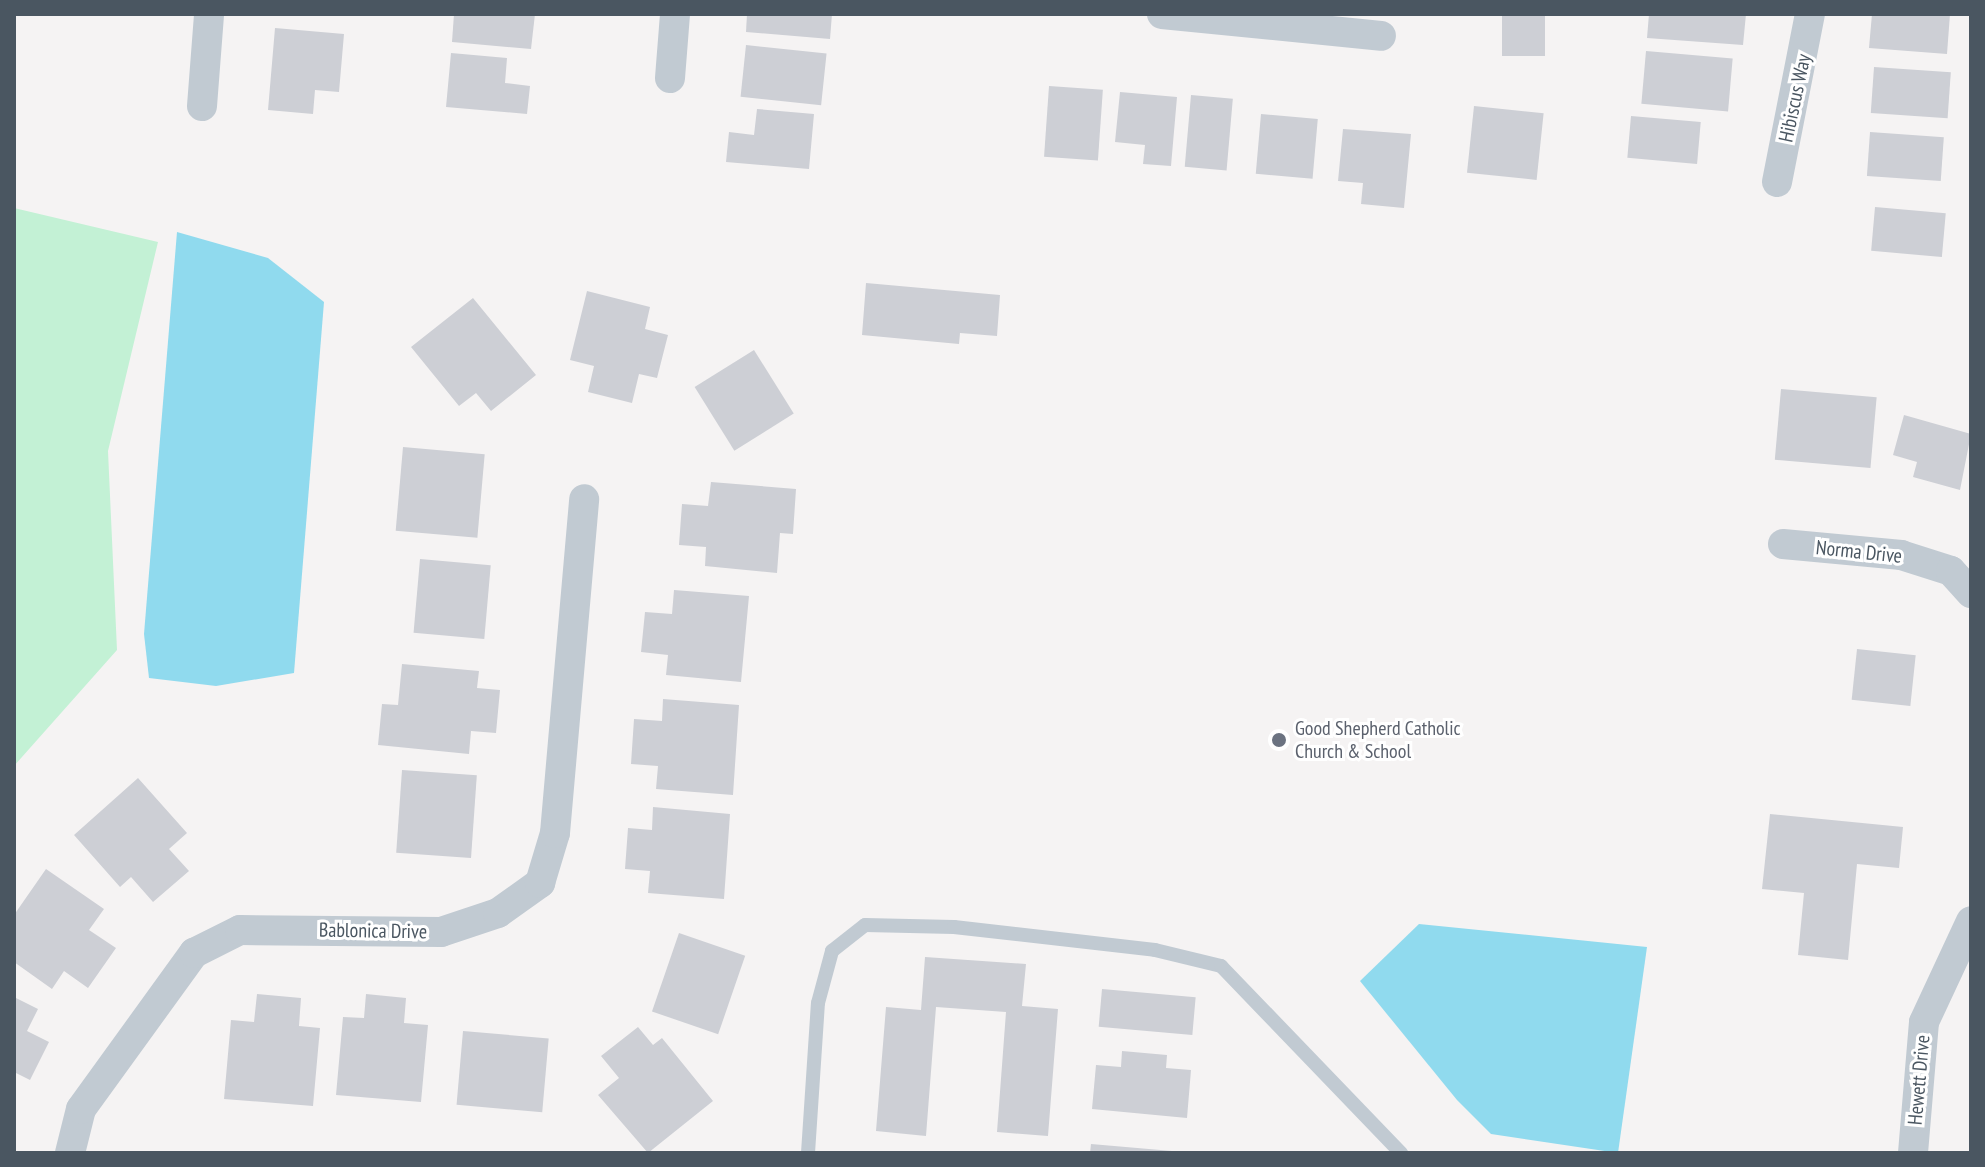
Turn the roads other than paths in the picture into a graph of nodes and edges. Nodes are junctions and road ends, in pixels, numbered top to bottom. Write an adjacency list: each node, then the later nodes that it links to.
1 (209, 14): 7 (street)
2 (675, 14): 6 (street)
3 (1162, 14): 5 (street)
4 (1810, 14): 8 (street, Hibiscus Way)
5 (1381, 36)
6 (670, 78)
7 (202, 106)
8 (1777, 182)
9 (584, 499): 13 (street, Bablonica Drive)
10 (1783, 544): 11 (street, Norma Drive)
11 (1971, 593)
12 (1971, 921): 16 (street, Hewett Drive)
13 (70, 1153)
14 (808, 1153): 15 (lane)
15 (1401, 1153)
16 (1913, 1153)

